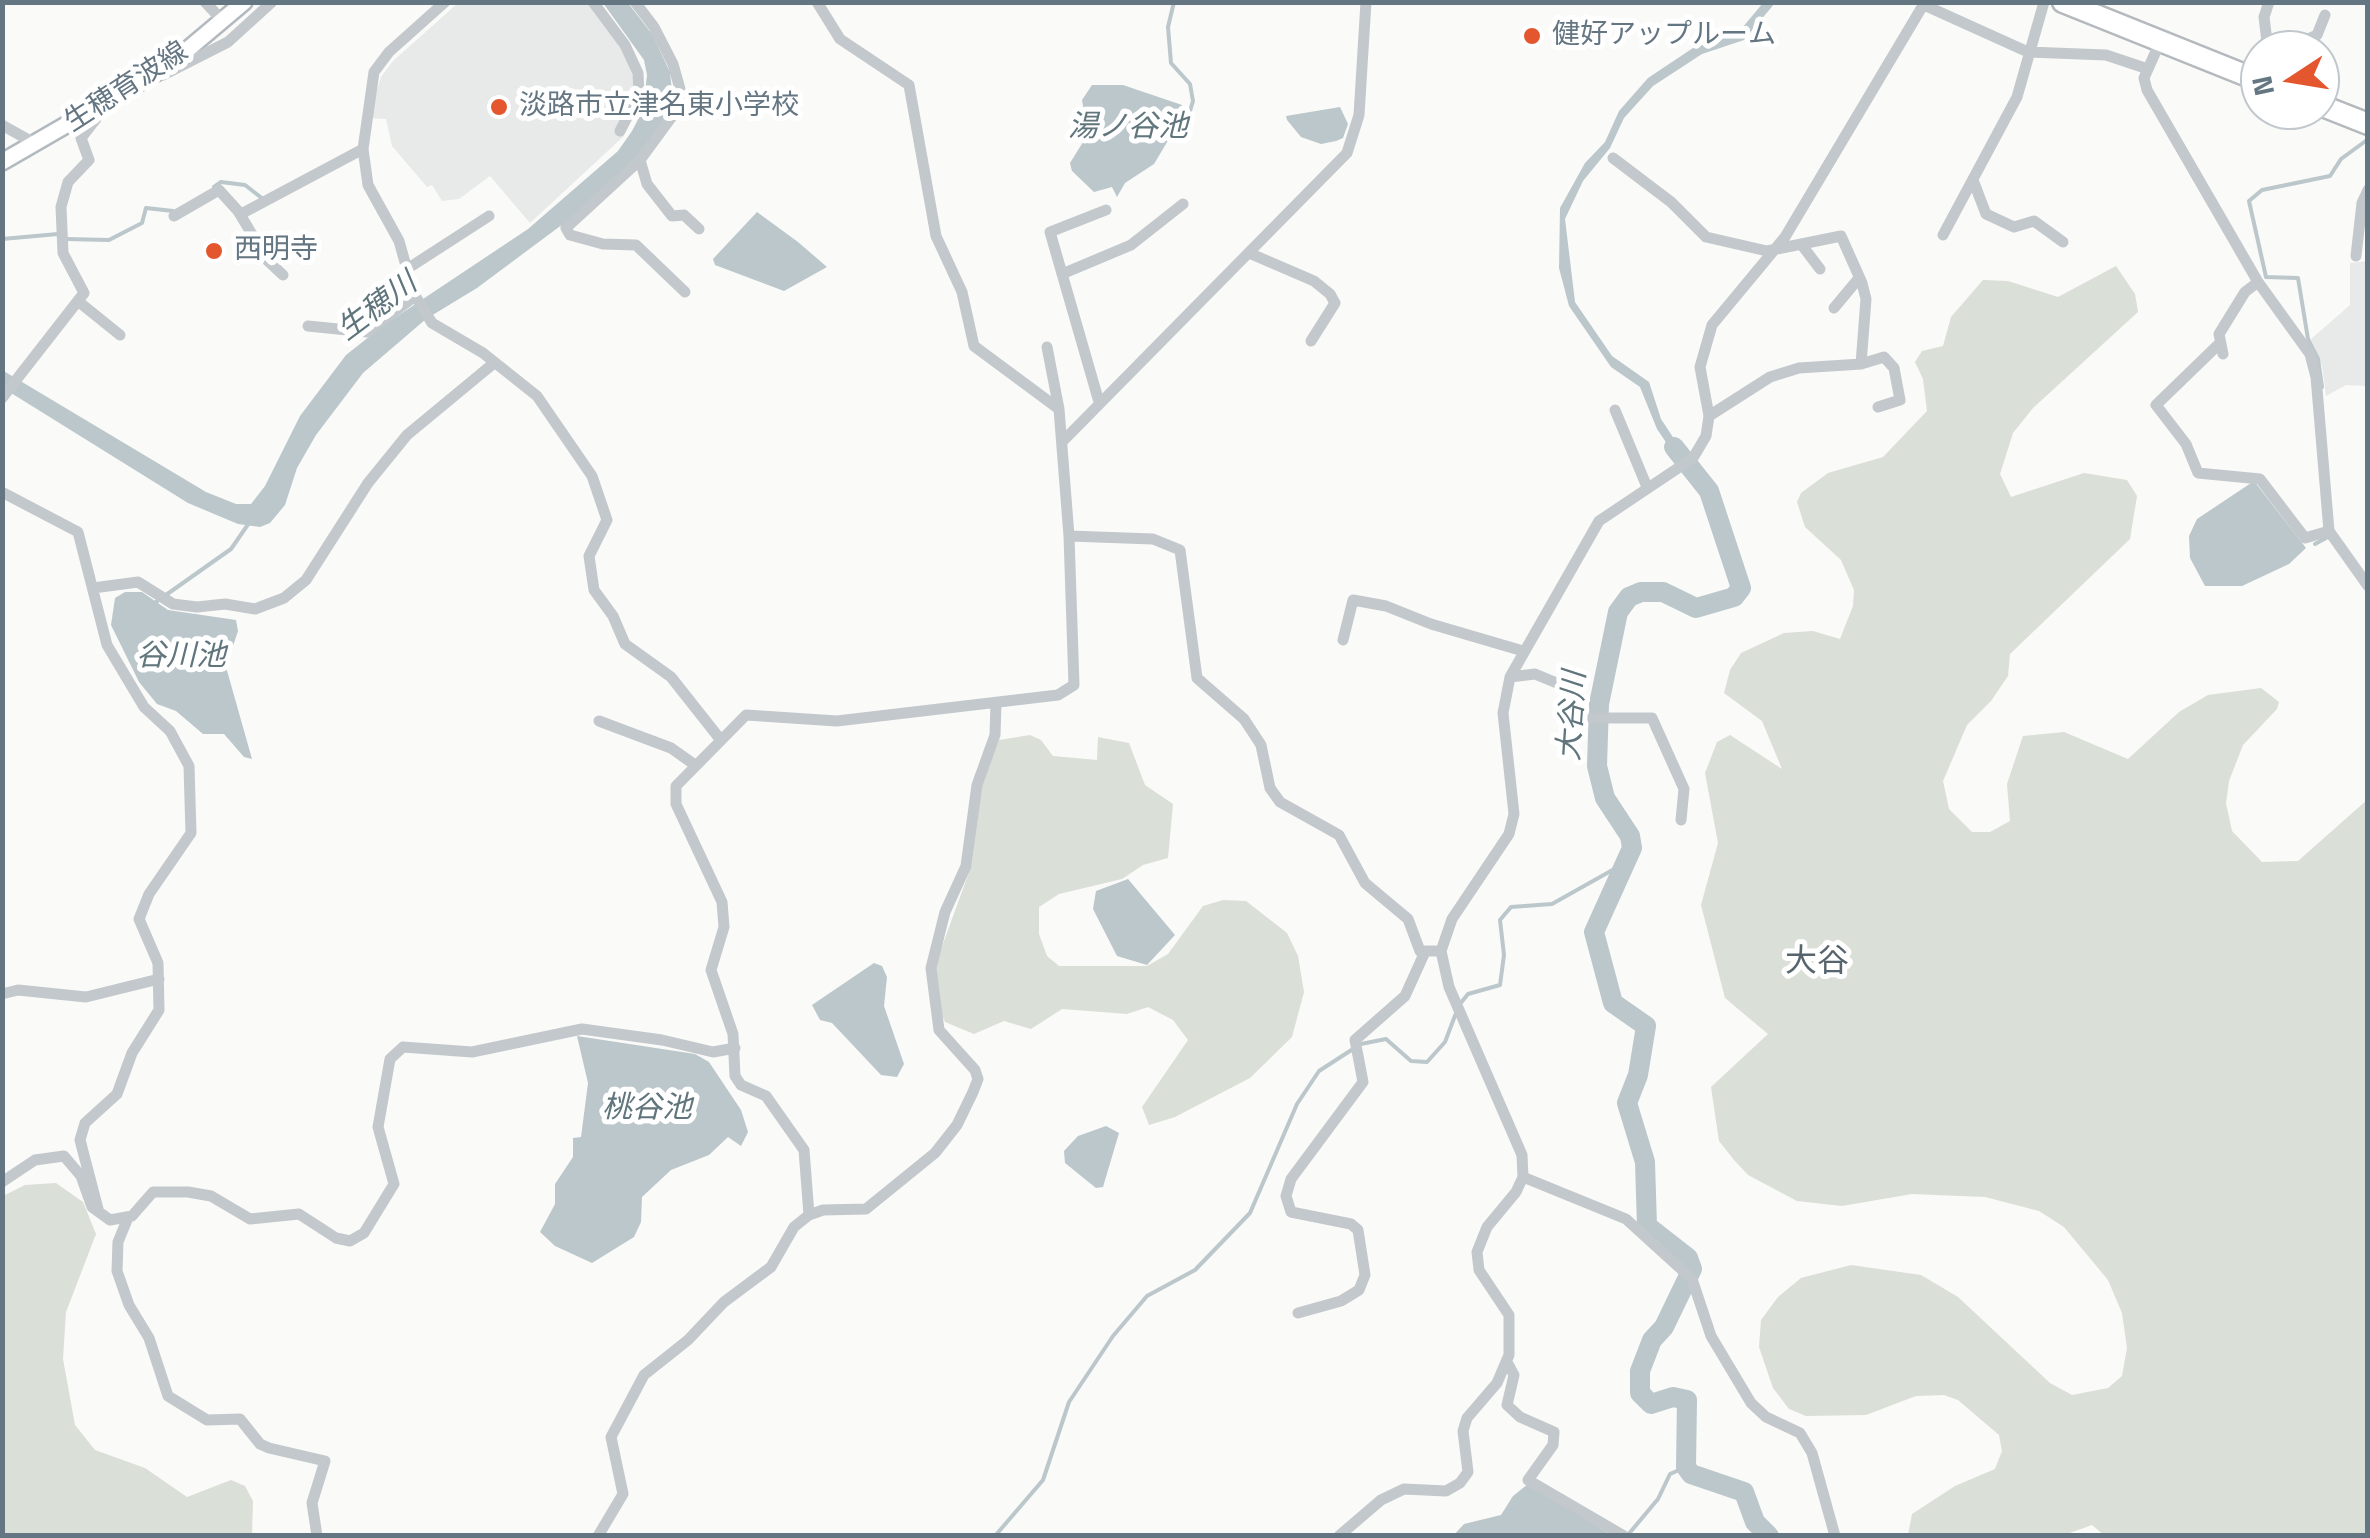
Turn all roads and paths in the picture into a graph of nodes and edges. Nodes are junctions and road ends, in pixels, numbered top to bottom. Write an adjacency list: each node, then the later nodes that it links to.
1 (205, 2): 15 (street)
2 (244, 2): 15 (main road, 生穂育波線)
3 (272, 2): 22 (street)
4 (445, 2): 29 (street)
5 (594, 2): 27 (street)
6 (636, 2): 31 (street)
7 (817, 2): 66 (street)
8 (1366, 2): 45 (street)
9 (2044, 2): 19 (street)
10 (2063, 2): 13 (highway)
11 (2269, 2): 16 (street)
12 (1925, 4): 19 (street); 44 (street)
13 (2106, 11): 18 (highway)
14 (2326, 14): 17 (street)
15 (222, 20): 22 (main road, 生穂育波線)
16 (2266, 30)
17 (2319, 30)
18 (2160, 42): 20 (street); 21 (highway)
19 (2028, 52): 20 (street); 33 (street)
20 (2148, 69): 52 (street)
21 (2240, 72)
22 (136, 86): 23 (main road, 生穂育波線)
23 (109, 102): 28 (main road, 生穂育波線); 55 (street)
24 (2340, 113): 25 (highway)
25 (2368, 124)
26 (2, 125): 28 (street)
27 (620, 132)
28 (36, 144): 32 (main road, 生穂育波線)
29 (363, 150): 37 (street); 47 (street)
30 (1613, 158): 44 (street)
31 (640, 160): 40 (street); 53 (street)
32 (2, 162)
33 (1973, 180): 41 (street); 42 (street)
34 (2368, 190): 46 (street)
35 (1183, 204): 49 (street)
36 (1106, 210): 49 (street)
37 (240, 214): 38 (street); 50 (street)
38 (174, 216)
39 (489, 216): 47 (street)
40 (700, 229)
41 (1943, 235)
42 (2063, 242)
43 (1801, 244): 44 (street); 48 (street); 51 (street)
44 (1772, 251): 68 (street)
45 (1249, 253): 59 (street); 64 (street)
46 (2356, 256)
47 (407, 269): 54 (street)
48 (1820, 269)
49 (1062, 274): 64 (street)
50 (283, 275)
51 (1859, 278): 56 (street); 62 (street)
52 (2258, 282): 72 (street); 72 (street)
53 (685, 292)
54 (417, 298): 57 (street); 61 (street)
55 (79, 302): 58 (street); 63 (street)
56 (1834, 308)
57 (308, 326)
58 (120, 336)
59 (1311, 341)
60 (1047, 347): 66 (street)
61 (494, 363): 75 (street); 81 (street)
62 (1862, 364): 65 (street); 68 (street)
63 (5, 396)
64 (1099, 402): 69 (street)
65 (1878, 407)
66 (1059, 409): 69 (street)
67 (1614, 410): 70 (street)
68 (1708, 416): 70 (street)
69 (1063, 440): 73 (street)
70 (1648, 488): 77 (street)
71 (2, 492): 75 (street)
72 (2329, 532): 74 (street)
73 (1069, 536): 79 (street); 85 (street)
74 (2368, 586)
75 (93, 588): 86 (street)
76 (1343, 640): 77 (street)
77 (1522, 651): 78 (street)
78 (1510, 677): 83 (street); 84 (street)
79 (996, 702): 81 (street); 92 (street)
80 (599, 721): 82 (street)
81 (720, 739): 82 (street)
82 (696, 765): 88 (street)
83 (1681, 820)
84 (1440, 951): 85 (street); 89 (street)
85 (1424, 954): 94 (street)
86 (159, 979): 87 (street); 91 (street)
87 (2, 994)
88 (735, 1048): 92 (street); 93 (street)
89 (1523, 1177): 95 (street); 100 (street)
90 (2, 1182): 91 (street)
91 (99, 1214): 93 (street)
92 (809, 1215): 97 (street)
93 (127, 1220): 96 (street)
94 (1298, 1314)
95 (1508, 1362): 98 (street); 99 (street)
96 (317, 1536)
97 (598, 1536)
98 (1339, 1536)
99 (1624, 1536)
100 (1835, 1536)

